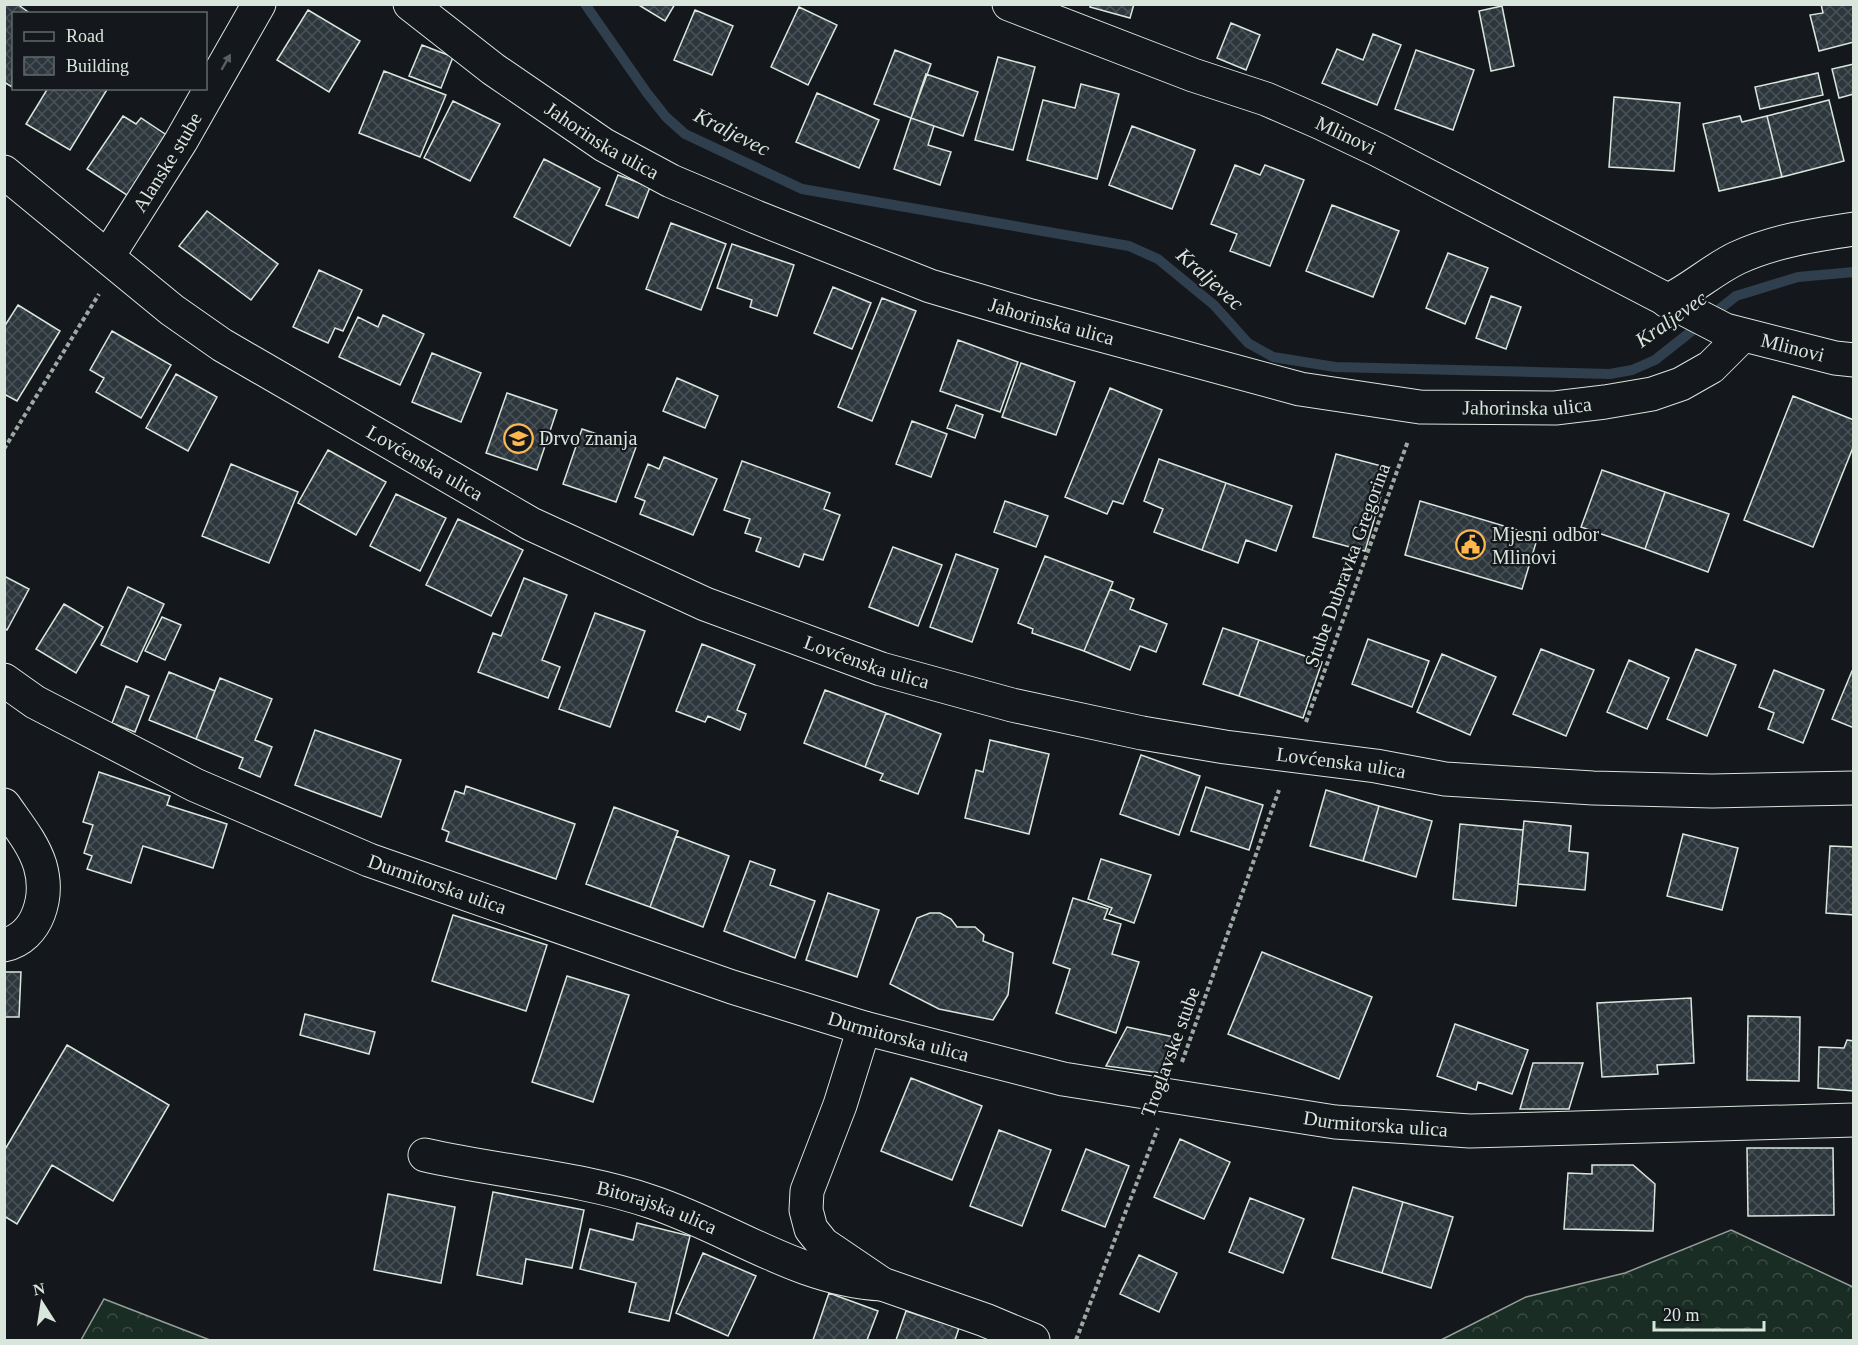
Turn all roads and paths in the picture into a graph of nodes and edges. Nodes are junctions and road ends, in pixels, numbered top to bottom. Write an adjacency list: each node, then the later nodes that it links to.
1 (260, 4): 6 (street, Alanske stube, one-way to 1)
2 (410, 4): 11 (street, Jahorinska ulica)
3 (1009, 4): 8 (street, Mlinovi)
4 (4, 172): 6 (street, Lovćenska ulica)
5 (1854, 229): 8 (street)
6 (108, 256): 16 (street, Lovćenska ulica)
7 (101, 290): 12 (path)
8 (1676, 306): 9 (street, Mlinovi)
9 (1733, 333): 10 (street, Mlinovi); 11 (street, Jahorinska ulica)
10 (1854, 360)
11 (1420, 407): 14 (path, Stube Dubravka Gregorina)
12 (4, 449)
13 (4, 680): 19 (street, Durmitorska ulica)
14 (1306, 723)
15 (1282, 783): 20 (path, Troglavske stube)
16 (1854, 788)
17 (4, 805): 18 (street)
18 (4, 945)
19 (864, 1028): 20 (street, Durmitorska ulica); 23 (street, Bitorajska ulica)
20 (1170, 1097): 21 (street, Durmitorska ulica); 25 (path, Troglavske stube)
21 (1854, 1120)
22 (424, 1155): 23 (street, Bitorajska ulica)
23 (882, 1284): 24 (street, Bitorajska ulica)
24 (1033, 1341)
25 (1076, 1341)

